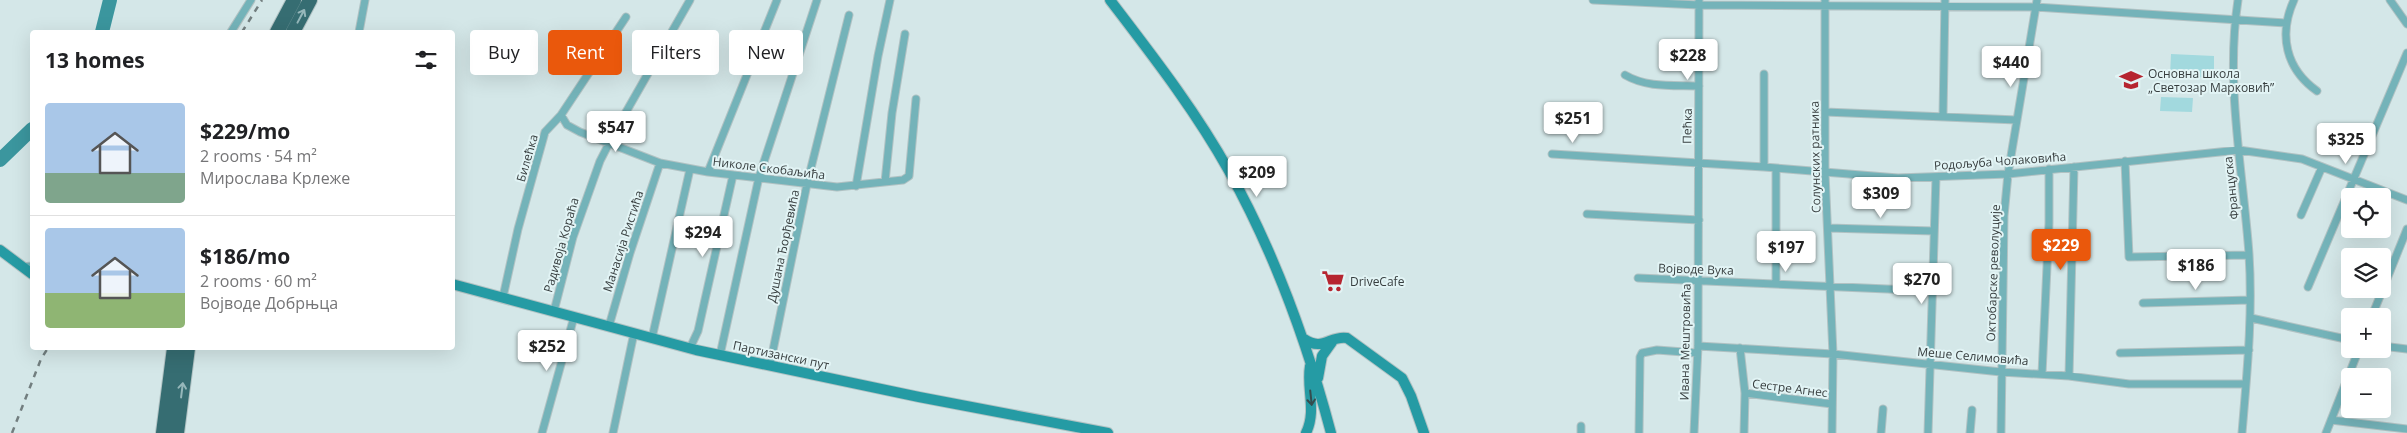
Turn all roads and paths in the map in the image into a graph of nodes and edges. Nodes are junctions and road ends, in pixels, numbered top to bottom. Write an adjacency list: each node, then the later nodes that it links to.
1 (251, 0): 24 (street)
2 (294, 0): 25 (highway)
3 (310, 0): 26 (highway, one-way to 3)
4 (366, 0): 27 (street)
5 (690, 0): 39 (street, Радивоја Кораћа)
6 (778, 0): 51 (street)
7 (817, 0): 55 (street)
8 (890, 0): 60 (street)
9 (1110, 0): 89 (main road)
10 (1593, 0): 15 (street)
11 (2238, 0): 21 (street, Француска)
12 (2294, 0): 22 (street)
13 (2390, 0): 23 (street)
14 (1762, 2): 15 (street); 16 (street)
15 (1699, 3): 32 (street, Пећка)
16 (1825, 3): 17 (street); 35 (street, Солунских ратника)
17 (1944, 3): 18 (street); 37 (street)
18 (2036, 3): 21 (street); 38 (street, Октобарске револуције)
19 (849, 15): 59 (street, Душана Ђорђевића)
20 (626, 17): 36 (street, Билећка)
21 (2235, 19): 22 (street); 40 (street, Француска)
22 (2286, 23): 33 (street)
23 (2407, 24)
24 (232, 30)
25 (278, 30)
26 (294, 30)
27 (358, 30)
28 (906, 34): 58 (street)
29 (2407, 53): 57 (street)
30 (1764, 74): 45 (street)
31 (1625, 75): 32 (street)
32 (1699, 86): 43 (street, Пећка)
33 (2317, 91)
34 (916, 99): 58 (street, Николе Скобаљића)
35 (1825, 112): 37 (street); 52 (street, Солунских ратника)
36 (560, 115): 39 (street, Николе Скобаљића); 78 (street, Билећка)
37 (1943, 115): 38 (street)
38 (2017, 120): 53 (street, Октобарске револуције)
39 (608, 144): 44 (street, Николе Скобаљића); 82 (street, Радивоја Кораћа)
40 (2239, 150): 42 (street, Родољуба Чолаковића); 47 (street, Родољуба Чолаковића); 69 (street, Француска)
41 (1552, 154): 43 (street, Родољуба Чолаковића)
42 (2125, 161): 46 (street, Родољуба Чолаковића); 69 (street)
43 (1698, 162): 45 (street, Родољуба Чолаковића); 64 (street, Ивана Мештровића)
44 (660, 163): 48 (street, Николе Скобаљића); 85 (street, Манасија Ристића)
45 (1764, 167): 49 (street, Родољуба Чолаковића)
46 (2074, 167): 50 (street, Родољуба Чолаковића); 108 (street)
47 (2322, 167): 57 (street, Родољуба Чолаковића); 63 (street)
48 (690, 168): 51 (street, Николе Скобаљића); 87 (street)
49 (1776, 168): 52 (street, Родољуба Чолаковића); 73 (street)
50 (2049, 169): 53 (street, Родољуба Чолаковића); 107 (street)
51 (708, 172): 54 (street, Николе Скобаљића)
52 (1825, 173): 56 (street, Родољуба Чолаковића); 65 (street, Солунских ратника)
53 (2008, 174): 56 (street, Родољуба Чолаковића); 106 (street, Октобарске револуције)
54 (733, 175): 55 (street, Николе Скобаљића); 92 (street)
55 (759, 177): 59 (street, Николе Скобаљића); 101 (street)
56 (1936, 178): 67 (street)
57 (2352, 178): 61 (street, Родољуба Чолаковића); 76 (street)
58 (885, 182): 60 (street, Николе Скобаљића)
59 (807, 184): 60 (street, Николе Скобаљића); 105 (street, Душана Ђорђевића)
60 (856, 186)
61 (2407, 200)
62 (1587, 214): 64 (street)
63 (2301, 215)
64 (1699, 220): 72 (street, Ивана Мештровића)
65 (1828, 228): 67 (street); 75 (street, Солунских ратника)
66 (2407, 229): 81 (street)
67 (1934, 231): 77 (street)
68 (0, 250): 70 (main road)
69 (2249, 255): 79 (street, Француска)
70 (27, 266)
71 (1638, 278): 72 (street, Војводе Вука)
72 (1697, 280): 73 (street, Војводе Вука); 97 (street, Ивана Мештровића)
73 (1776, 283): 75 (street, Војводе Вука)
74 (455, 285): 78 (main road, Партизански пут)
75 (1831, 286): 77 (street, Војводе Вука); 100 (street, Солунских ратника)
76 (2308, 286)
77 (1933, 291): 104 (street)
78 (503, 297): 82 (main road, Партизански пут)
79 (2250, 300): 80 (street); 84 (street, Француска)
80 (2143, 303)
81 (2375, 308)
82 (554, 311): 83 (main road, Партизански пут)
83 (574, 317): 85 (main road, Партизански пут); 119 (street)
84 (2251, 318): 88 (street); 98 (street, Француска)
85 (609, 326): 86 (main road, Партизански пут)
86 (634, 333): 87 (main road, Партизански пут); 120 (street)
87 (652, 338): 92 (main road, Партизански пут)
88 (2341, 338)
89 (1304, 339): 90 (main road); 103 (main road)
90 (1333, 341): 109 (main road); 124 (main road)
91 (2391, 347): 94 (street)
92 (690, 348): 101 (main road, Партизански пут)
93 (1740, 348): 97 (street, Меше Селимовића); 100 (street, Меше Селимовића); 111 (street)
94 (2407, 349)
95 (174, 350): 117 (highway)
96 (188, 350): 118 (highway, one-way to 96)
97 (1698, 350): 125 (street, Меше Селимовића); 126 (street, Ивана Мештровића)
98 (2249, 350): 99 (street); 110 (street, Француска)
99 (2120, 353)
100 (1833, 354): 104 (street, Меше Селимовића); 112 (street, Солунских ратника)
101 (720, 355): 105 (main road, Партизански пут)
102 (2355, 358): 115 (street)
103 (1311, 362): 109 (main road); 122 (main road, one-way to 122)
104 (1931, 364): 106 (street, Меше Селимовића); 130 (street)
105 (770, 365): 121 (main road, Партизански пут)
106 (2001, 372): 107 (street, Меше Селимовића); 132 (street, Октобарске револуције)
107 (2042, 374): 108 (street, Меше Селимовића)
108 (2069, 376): 110 (street, Меше Селимовића)
109 (1317, 381): 123 (main road)
110 (2246, 384): 133 (street, Француска)
111 (1745, 393): 112 (street, Сестре Агнес); 127 (street)
112 (1832, 404): 128 (street, Солунских ратника)
113 (1883, 409): 129 (street)
114 (1972, 410): 131 (street)
115 (2331, 420): 116 (street); 134 (street)
116 (2407, 429)
117 (163, 433)
118 (177, 433)
119 (542, 433)
120 (613, 433)
121 (1108, 433)
122 (1306, 433)
123 (1331, 433)
124 (1424, 433)
125 (1639, 433)
126 (1694, 433)
127 (1744, 433)
128 (1832, 433)
129 (1881, 433)
130 (1928, 433)
131 (1970, 433)
132 (2001, 433)
133 (2242, 433)
134 (2326, 433)

